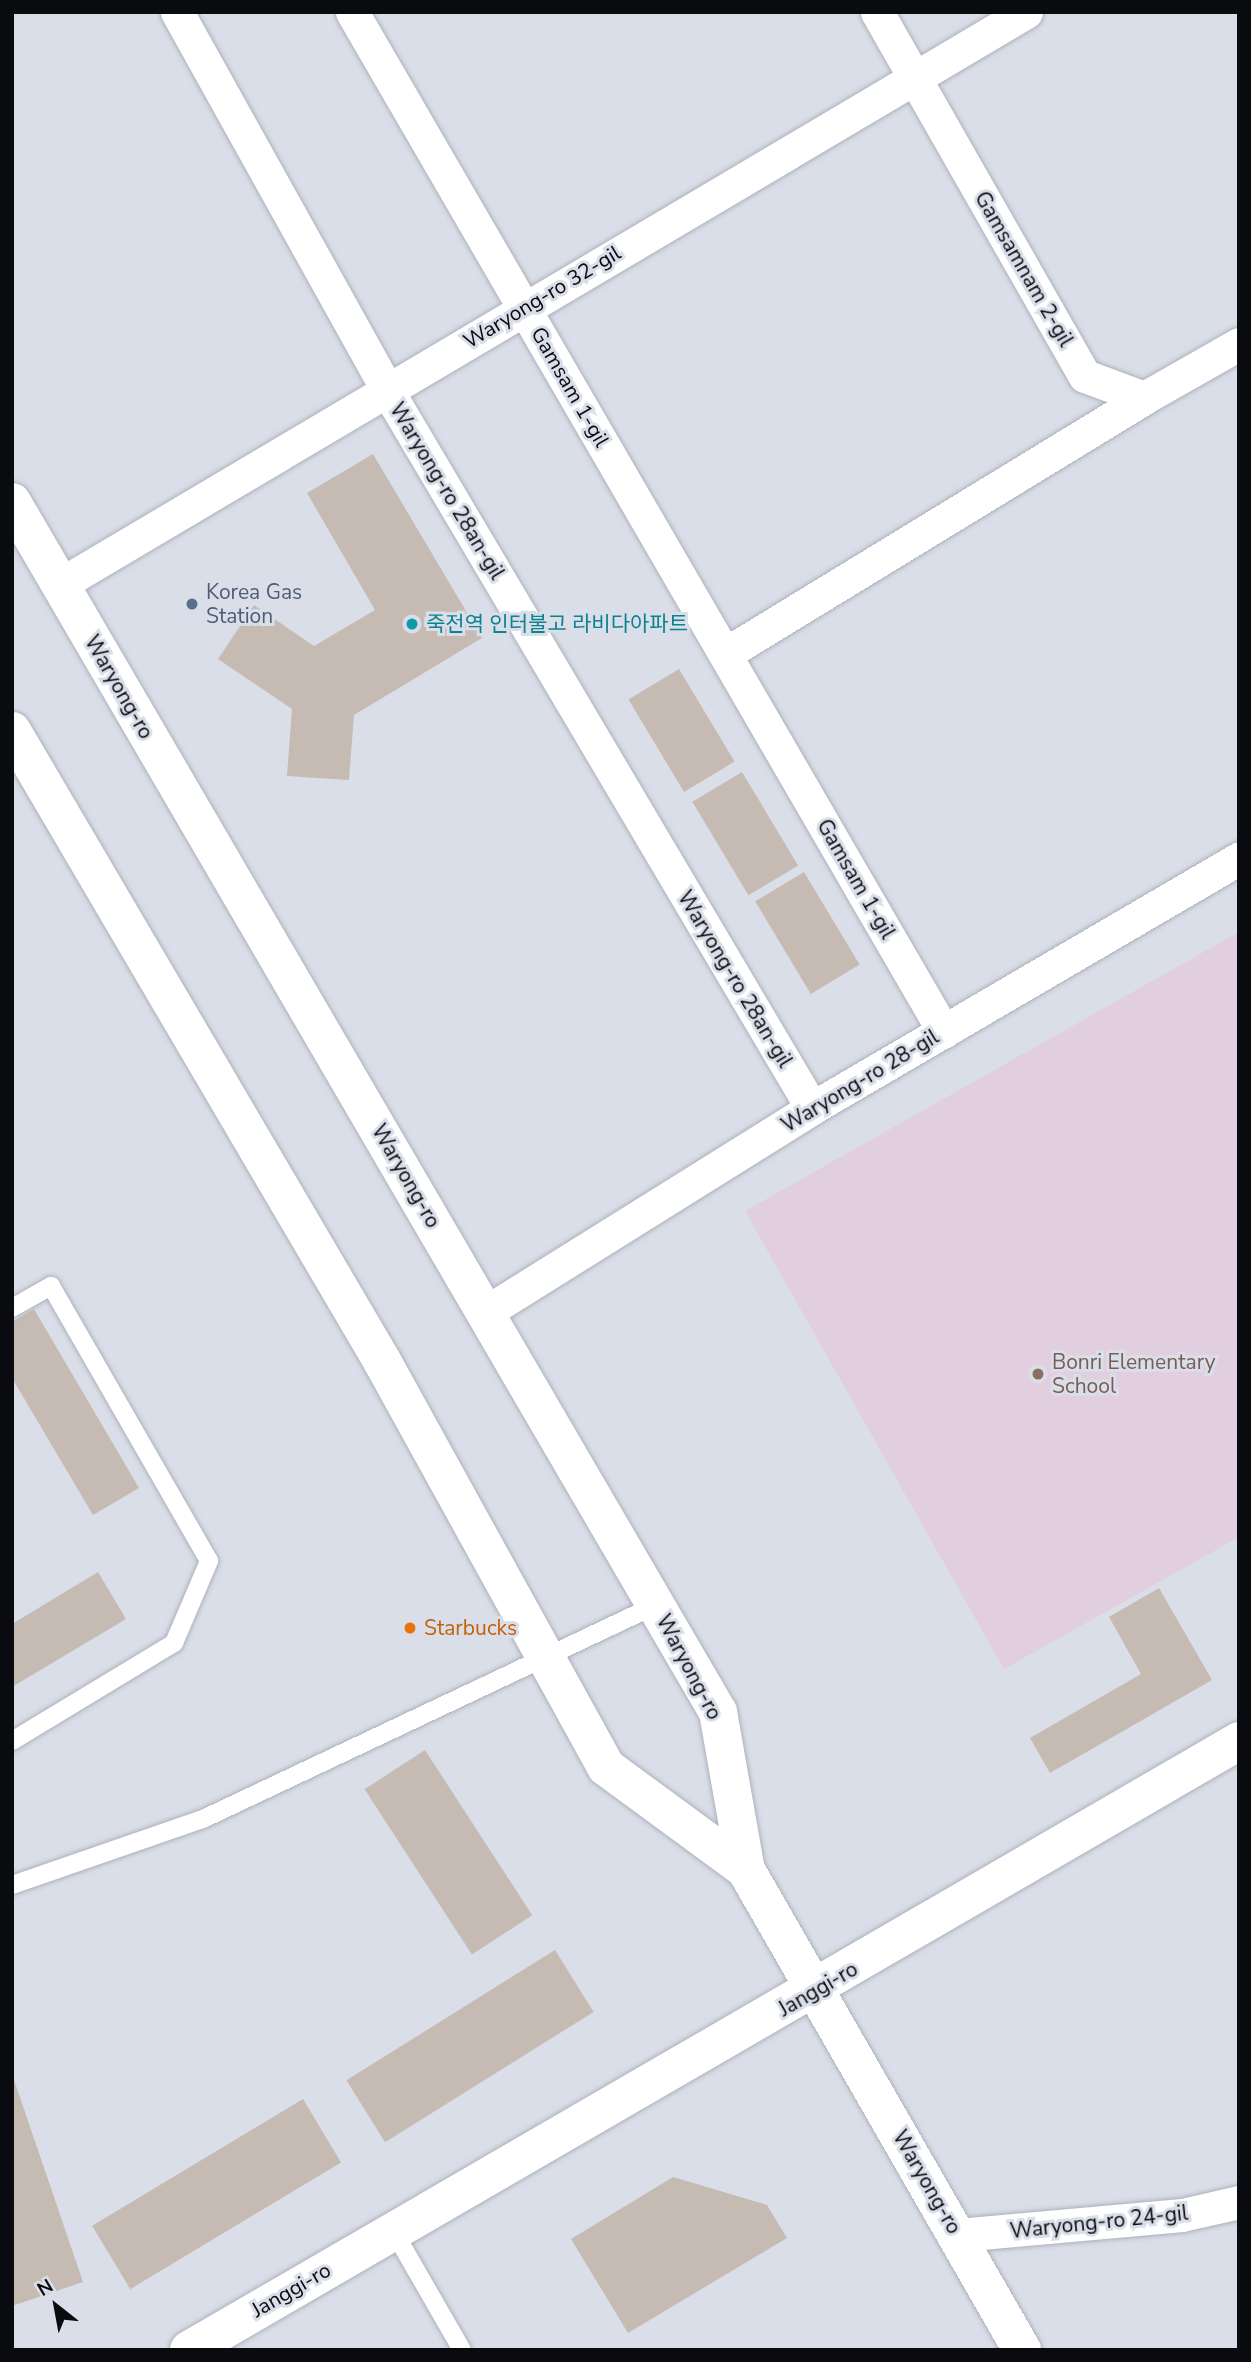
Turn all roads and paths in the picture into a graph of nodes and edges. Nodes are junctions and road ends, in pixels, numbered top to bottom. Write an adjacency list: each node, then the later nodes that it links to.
1 (177, 12): 8 (street, Waryong-ro 28an-gil)
2 (352, 12): 6 (street, Gamsam 1-gil)
3 (877, 12): 5 (street, Gamsamnam 2-gil)
4 (1026, 12): 5 (street, Waryong-ro 32-gil)
5 (915, 76): 6 (street, Waryong-ro 32-gil); 9 (street, Gamsamnam 2-gil)
6 (524, 308): 8 (street, Waryong-ro 32-gil); 12 (street, Gamsam 1-gil)
7 (1239, 344): 9 (street)
8 (387, 390): 11 (street, Waryong-ro 32-gil); 16 (street, Waryong-ro 28an-gil)
9 (1144, 398): 12 (street)
10 (12, 502): 11 (main road, Waryong-ro)
11 (59, 585): 18 (main road, Waryong-ro)
12 (725, 654): 15 (street, Gamsam 1-gil)
13 (12, 731): 20 (main road, Waryong-ro)
14 (1239, 858): 15 (street, Waryong-ro 28-gil)
15 (944, 1031): 16 (street, Waryong-ro 28-gil)
16 (812, 1108): 18 (street, Waryong-ro 28-gil)
17 (12, 1308): 21 (lane)
18 (486, 1312): 19 (main road, Waryong-ro)
19 (656, 1605): 20 (lane); 23 (main road, Waryong-ro)
20 (545, 1658): 23 (main road, Waryong-ro); 24 (lane)
21 (12, 1741)
22 (1239, 1741): 25 (main road, Janggi-ro)
23 (746, 1870): 25 (main road, Waryong-ro)
24 (12, 1885)
25 (816, 1991): 27 (main road, Janggi-ro); 28 (main road, Waryong-ro)
26 (1239, 2202): 28 (street, Waryong-ro 24-gil)
27 (393, 2230): 29 (main road, Janggi-ro); 30 (lane)
28 (958, 2235): 31 (main road, Waryong-ro)
29 (189, 2350)
30 (462, 2350)
31 (1023, 2350)

